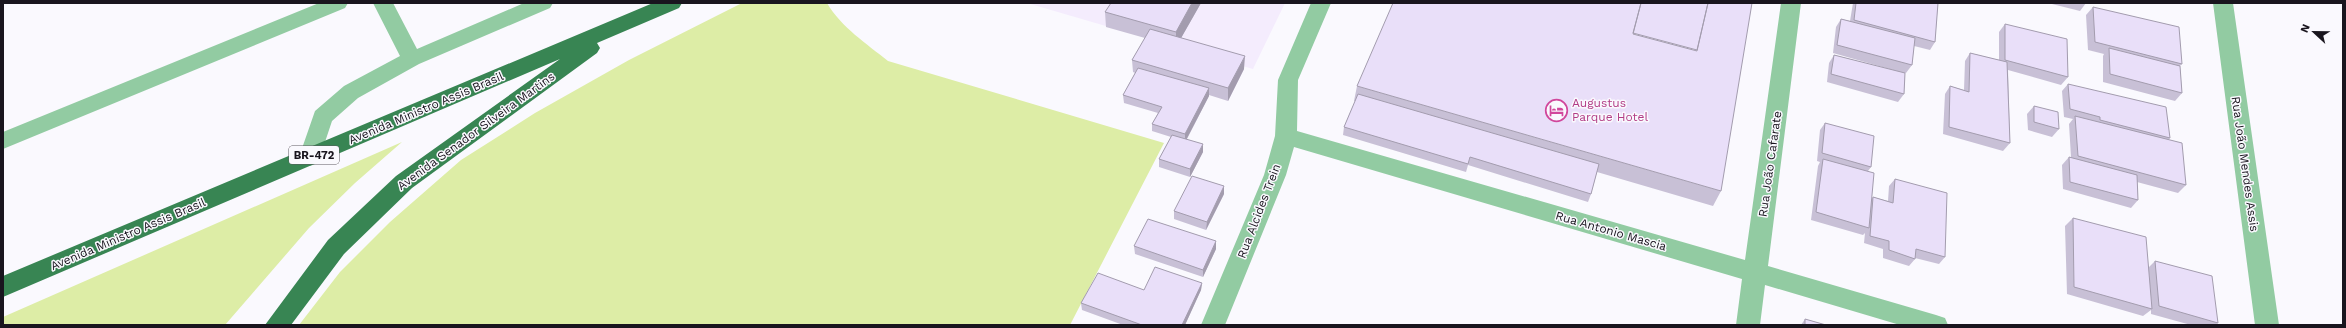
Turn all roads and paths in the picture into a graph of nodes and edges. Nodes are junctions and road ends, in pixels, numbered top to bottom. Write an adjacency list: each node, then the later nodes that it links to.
1 (338, 3): 11 (street)
2 (383, 3): 9 (street)
3 (543, 3): 9 (street)
4 (672, 3): 8 (highway, Avenida Ministro Assis Brasil / BR-472)
5 (1321, 3): 10 (street, Rua Alcides Trein)
6 (1791, 3): 13 (street, Rua João Cafarate)
7 (2223, 3): 19 (street, Rua João Mendes Assis)
8 (626, 23): 12 (highway, Avenida Ministro Assis Brasil / BR-472); 15 (highway, Avenida Senador Silveira Martins / BR-472)
9 (412, 59): 12 (street)
10 (1286, 136): 13 (street, Rua Antonio Mascia); 16 (street, Rua Alcides Trein)
11 (3, 141)
12 (310, 157): 14 (highway, Avenida Ministro Assis Brasil / BR-472)
13 (1755, 274): 17 (street, Rua João Cafarate); 18 (street, Rua Antonio Mascia)
14 (3, 287)
15 (277, 325)
16 (1213, 325)
17 (1748, 325)
18 (1936, 325)
19 (2267, 325)

